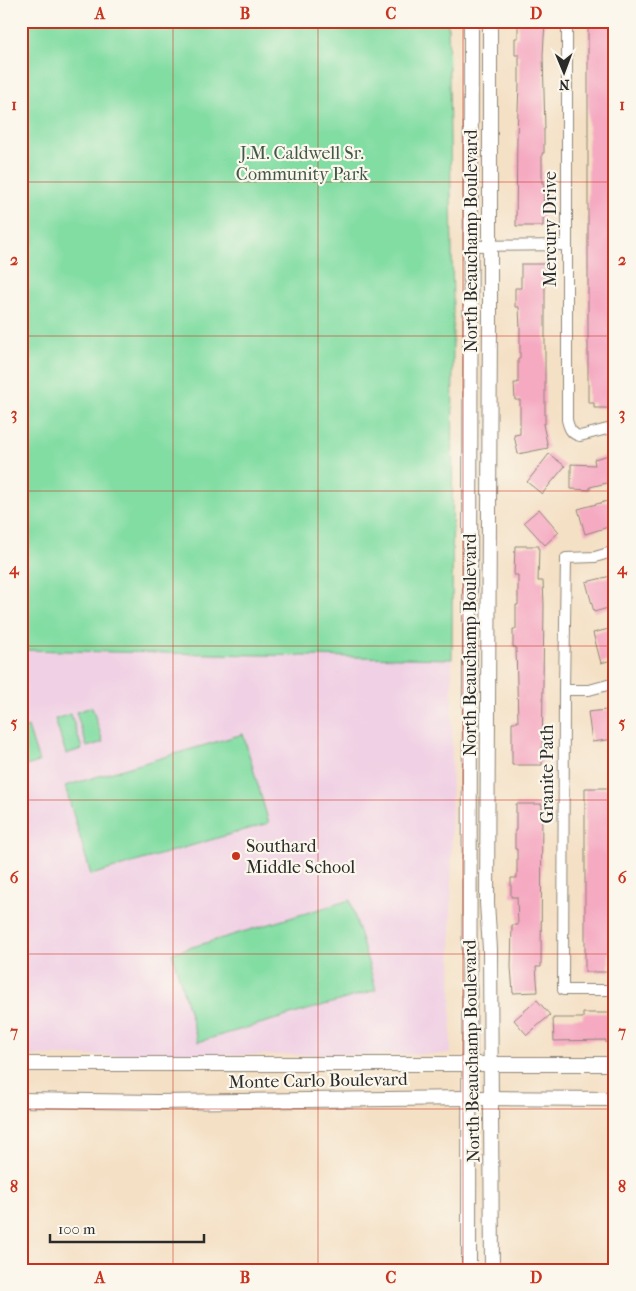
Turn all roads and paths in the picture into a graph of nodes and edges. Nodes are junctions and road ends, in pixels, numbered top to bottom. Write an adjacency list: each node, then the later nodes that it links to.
1 (471, 21): 4 (street, North Beauchamp Boulevard)
2 (490, 21): 5 (street, North Beauchamp Boulevard)
3 (567, 21): 6 (street, Mercury Drive)
4 (470, 246): 5 (street); 14 (street, North Beauchamp Boulevard)
5 (490, 246): 6 (street); 15 (street, North Beauchamp Boulevard)
6 (566, 246): 7 (street, Mercury Drive)
7 (615, 428)
8 (615, 551): 10 (street, Granite Path)
9 (615, 683): 10 (street)
10 (564, 690): 11 (street, Granite Path)
11 (615, 990)
12 (21, 1064): 14 (street, Monte Carlo Boulevard)
13 (615, 1064): 15 (street, Monte Carlo Boulevard)
14 (468, 1065): 15 (street, Monte Carlo Boulevard); 16 (street, North Beauchamp Boulevard)
15 (491, 1065): 17 (street, North Beauchamp Boulevard)
16 (468, 1098): 17 (street, Monte Carlo Boulevard); 19 (street, Monte Carlo Boulevard); 20 (street, North Beauchamp Boulevard)
17 (491, 1098): 18 (street, Monte Carlo Boulevard); 21 (street, North Beauchamp Boulevard)
18 (615, 1099)
19 (21, 1100)
20 (469, 1270)
21 (492, 1270)

